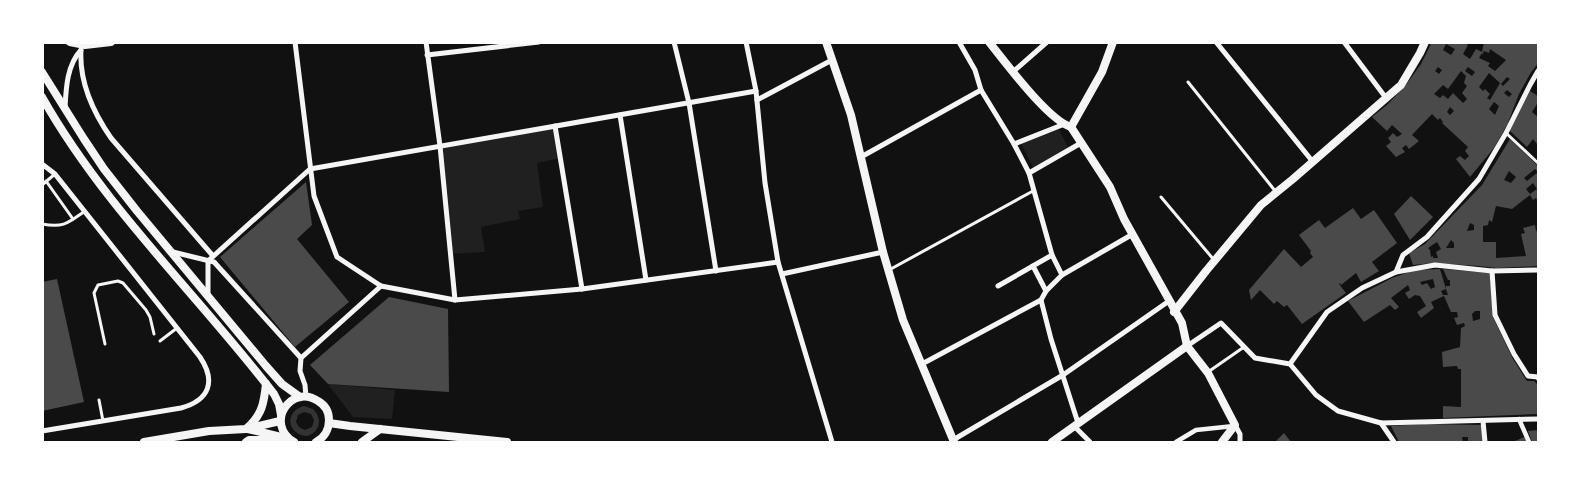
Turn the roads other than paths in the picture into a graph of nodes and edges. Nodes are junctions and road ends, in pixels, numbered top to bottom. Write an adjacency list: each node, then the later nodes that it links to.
1 (70, 42): 16 (street)
2 (111, 42): 16 (street)
3 (295, 42): 42 (street)
4 (426, 42): 17 (street)
5 (539, 42): 17 (street)
6 (674, 42): 28 (street)
7 (746, 42): 24 (street)
8 (826, 42): 18 (street)
9 (959, 42): 23 (street)
10 (989, 42): 21 (street)
11 (1047, 42): 21 (street)
12 (1113, 42): 33 (street)
13 (1216, 42): 39 (street)
14 (1344, 42): 25 (street)
15 (1425, 42): 25 (street)
16 (83, 48): 29 (street); 57 (street)
17 (427, 55): 37 (street)
18 (832, 60): 26 (street); 38 (street)
19 (1538, 71): 34 (street)
20 (42, 72): 29 (street)
21 (1014, 72): 31 (street)
22 (1188, 82): 48 (lane)
23 (981, 90): 36 (street); 38 (street)
24 (756, 92): 26 (street); 28 (street)
25 (1386, 98): 39 (street)
26 (757, 100): 60 (street)
27 (44, 103): 91 (street)
28 (689, 103): 30 (street); 63 (street)
29 (65, 108): 54 (street)
30 (620, 115): 32 (street); 69 (street)
31 (1062, 125): 33 (street); 36 (street)
32 (555, 126): 37 (street); 72 (street)
33 (1071, 128): 35 (street)
34 (1506, 132): 40 (lane); 66 (street)
35 (1080, 143): 43 (street); 53 (street)
36 (1014, 144): 43 (street)
37 (440, 146): 42 (street); 75 (street)
38 (861, 157): 55 (street)
39 (1313, 162): 48 (street)
40 (1538, 163)
41 (42, 164): 44 (street)
42 (310, 169): 57 (street); 70 (street)
43 (1028, 173): 47 (street)
44 (55, 174): 45 (lane); 50 (street)
45 (46, 181): 46 (lane); 51 (lane)
46 (42, 185)
47 (1033, 191): 56 (street); 64 (lane)
48 (1276, 193): 59 (street)
49 (1161, 197): 59 (lane)
50 (85, 211): 51 (lane); 79 (street)
51 (73, 219): 52 (lane)
52 (42, 224)
53 (1133, 234): 68 (street); 77 (street)
54 (170, 252): 58 (street); 74 (street)
55 (883, 252): 64 (street); 67 (street)
56 (1052, 255): 61 (street); 68 (street)
57 (213, 256): 58 (street)
58 (208, 261): 74 (street); 85 (street)
59 (1214, 261): 78 (street)
60 (778, 262): 63 (street); 67 (street)
61 (1033, 266): 71 (street); 73 (street)
62 (1538, 270): 65 (street)
63 (716, 271): 69 (street)
64 (888, 271): 86 (street)
65 (1492, 271): 66 (street); 90 (street)
66 (1396, 272): 87 (street)
67 (782, 274): 115 (street)
68 (1062, 275): 73 (street)
69 (646, 280): 72 (street)
70 (381, 286): 75 (street); 85 (street)
71 (998, 286)
72 (582, 289): 75 (street)
73 (1046, 291): 76 (street)
74 (208, 297): 92 (street)
75 (455, 300)
76 (1041, 300): 86 (street); 89 (street)
77 (1169, 301): 78 (street); 89 (street)
78 (1174, 312): 83 (street)
79 (177, 327): 81 (lane); 97 (street)
80 (154, 334): 82 (lane)
81 (160, 341)
82 (105, 344)
83 (1187, 346): 84 (street); 88 (street); 101 (street)
84 (1244, 346): 87 (street); 88 (lane)
85 (301, 358): 92 (street)
86 (922, 364): 108 (street)
87 (1290, 364): 99 (street)
88 (1208, 373): 102 (street)
89 (1063, 375): 101 (street); 108 (street)
90 (1538, 378)
91 (266, 384): 94 (street); 103 (street)
92 (303, 397): 94 (street); 100 (street)
93 (99, 400): 97 (lane)
94 (281, 418): 103 (street); 107 (street)
95 (1538, 419): 96 (street)
96 (1519, 420): 98 (street); 123 (street)
97 (103, 421): 105 (street)
98 (1483, 421): 99 (street); 122 (street)
99 (1381, 422): 121 (street)
100 (329, 423): 104 (street); 106 (street)
101 (1076, 425): 116 (street); 117 (street)
102 (1235, 426): 118 (street); 119 (street); 120 (street)
103 (246, 429): 107 (street); 109 (street)
104 (380, 429): 113 (street); 114 (street)
105 (42, 431)
106 (326, 433): 111 (street); 112 (street)
107 (290, 440): 110 (street)
108 (953, 441)
109 (144, 442)
110 (246, 442)
111 (316, 442)
112 (331, 442)
113 (362, 442)
114 (507, 442)
115 (832, 442)
116 (1052, 442)
117 (1090, 442)
118 (1176, 442)
119 (1222, 442)
120 (1240, 442)
121 (1394, 442)
122 (1485, 442)
123 (1529, 442)

